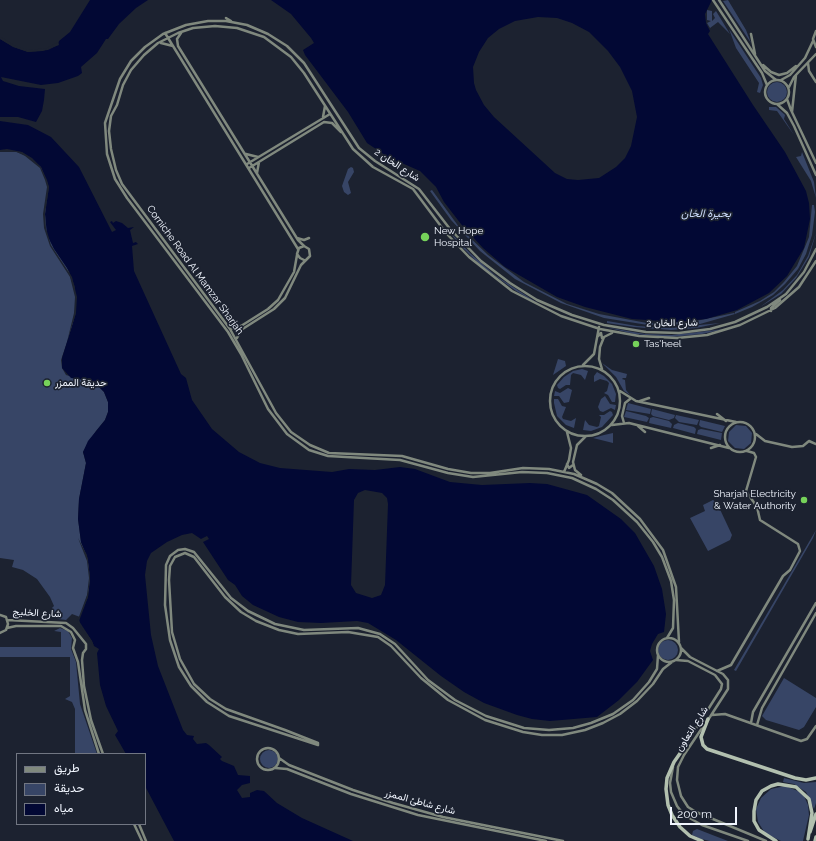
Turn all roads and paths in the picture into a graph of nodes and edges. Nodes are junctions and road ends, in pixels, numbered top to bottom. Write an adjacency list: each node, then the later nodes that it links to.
1 (713, 0): 31 (street)
2 (719, 0): 17 (street)
3 (226, 18): 4 (street)
4 (232, 22): 6 (street, شارع الخان 2); 9 (street, شارع الخان 2)
5 (258, 26): 6 (street)
6 (252, 27): 22 (street, شارع الخان 2)
7 (183, 31): 11 (street, شارع الخان 2); 24 (street, شارع الخان 2); 47 (street)
8 (816, 31): 12 (street)
9 (167, 32): 11 (street); 37 (street, شارع الخان 2)
10 (751, 34): 17 (street)
11 (170, 37): 13 (street, شارع الخان 2); 14 (street)
12 (813, 41): 15 (street); 20 (street)
13 (158, 43): 14 (street); 44 (street, شارع الخان 2)
14 (174, 47): 53 (street)
15 (816, 47)
16 (816, 54): 21 (street)
17 (756, 56): 19 (street)
18 (303, 57): 22 (street)
19 (759, 60): 20 (street); 28 (street)
20 (801, 62): 29 (street)
21 (808, 62): 25 (street); 26 (street)
22 (304, 63): 58 (street, شارع الخان 2)
23 (294, 65): 24 (street)
24 (299, 66): 34 (street, شارع الخان 2)
25 (802, 68): 26 (street); 27 (street)
26 (809, 71): 30 (street)
27 (796, 75): 32 (street); 40 (street)
28 (776, 80): 29 (street); 31 (street)
29 (780, 80): 32 (street)
30 (816, 82)
31 (767, 85): 38 (street)
32 (788, 87): 36 (street)
33 (312, 91): 34 (street)
34 (317, 93): 39 (street, شارع الخان 2)
35 (110, 97): 37 (street)
36 (787, 98): 38 (street); 40 (street)
37 (113, 102): 43 (street, شارع الخان 2)
38 (777, 104): 46 (street)
39 (325, 106): 41 (street, شارع الخان 2); 42 (street)
40 (792, 113): 48 (street)
41 (330, 114): 42 (street); 45 (street, شارع الخان 2)
42 (321, 119): 49 (street)
43 (105, 131): 86 (street, Corniche Road Al Mamzar Sharjah)
44 (109, 131): 74 (street, Corniche Road Al Mamzar Sharjah)
45 (341, 132): 51 (street); 59 (street, شارع الخان 2)
46 (803, 144): 48 (street); 57 (street)
47 (245, 154): 49 (street); 50 (street)
48 (813, 155): 52 (street)
49 (259, 157): 50 (street)
50 (250, 162): 53 (street); 54 (street)
51 (259, 162): 54 (street); 56 (street)
52 (816, 163)
53 (247, 164): 55 (street)
54 (252, 166): 55 (street); 56 (street)
55 (249, 168): 65 (street)
56 (257, 173): 62 (street)
57 (816, 175)
58 (421, 192): 59 (street); 60 (street, شارع الخان 2)
59 (418, 194): 61 (street, شارع الخان 2)
60 (426, 197): 61 (street); 72 (street, شارع الخان 2)
61 (422, 200): 73 (street, شارع الخان 2)
62 (297, 238): 63 (street); 64 (street)
63 (309, 238)
64 (304, 246): 65 (street); 68 (street)
65 (298, 249): 67 (street)
66 (816, 249): 70 (street, شارع الخان 2)
67 (298, 255): 68 (street); 74 (street)
68 (304, 260): 76 (street)
69 (816, 261): 71 (street, شارع الخان 2)
70 (781, 298): 71 (street); 72 (street, شارع الخان 2)
71 (771, 311): 75 (street, شارع الخان 2)
72 (602, 325): 73 (street)
73 (598, 328): 75 (street, شارع الخان 2); 77 (street)
74 (230, 329): 76 (street, Corniche Road Al Mamzar Sharjah)
75 (620, 333): 78 (street)
76 (237, 339): 85 (street, Corniche Road Al Mamzar Sharjah)
77 (597, 340): 78 (street); 79 (street)
78 (602, 340): 80 (street)
79 (583, 365): 80 (street); 93 (street)
80 (603, 370): 81 (street)
81 (618, 389): 82 (street); 92 (street)
82 (630, 398): 84 (street); 90 (street)
83 (649, 398): 84 (street)
84 (638, 401): 88 (street)
85 (272, 407): 86 (street); 102 (street, Corniche Road Al Mamzar Sharjah)
86 (268, 409): 103 (street, Corniche Road Al Mamzar Sharjah)
87 (717, 414): 88 (street)
88 (726, 422): 89 (street)
89 (736, 422): 95 (street); 100 (street)
90 (624, 423): 91 (street); 92 (street)
91 (636, 425): 94 (street); 98 (street)
92 (610, 426): 96 (street)
93 (567, 431): 96 (street); 104 (street)
94 (645, 432)
95 (755, 433): 97 (street); 101 (street)
96 (587, 436): 105 (street)
97 (816, 444)
98 (720, 445): 99 (street); 100 (street)
99 (711, 448)
100 (729, 448): 101 (street)
101 (747, 451): 130 (street)
102 (374, 454): 103 (street); 106 (street, Corniche Road Al Mamzar Sharjah)
103 (374, 458): 107 (street, Corniche Road Al Mamzar Sharjah)
104 (567, 464): 105 (street); 106 (street)
105 (573, 465): 108 (street)
106 (564, 471): 107 (street); 108 (street, Corniche Road Al Mamzar Sharjah)
107 (566, 476): 109 (street, Corniche Road Al Mamzar Sharjah)
108 (586, 479): 109 (street); 122 (street, Corniche Road Al Mamzar Sharjah)
109 (584, 483): 120 (street, Corniche Road Al Mamzar Sharjah)
110 (227, 595): 111 (street); 114 (street); 139 (street)
111 (225, 597): 116 (street); 138 (street)
112 (816, 603): 135 (street)
113 (816, 613): 136 (street)
114 (252, 614): 116 (street); 127 (street)
115 (0, 615): 117 (street)
116 (250, 618): 129 (street)
117 (7, 620): 118 (street); 121 (street, شارع الخليج)
118 (7, 628): 119 (street); 123 (street, شارع الخليج)
119 (0, 633)
120 (667, 638): 122 (street); 127 (street)
121 (82, 641): 123 (street); 126 (street)
122 (679, 642): 124 (street)
123 (75, 643): 125 (street)
124 (681, 648): 128 (street); 130 (street)
125 (76, 652): 126 (street); 141 (street)
126 (83, 653): 142 (street)
127 (658, 655): 129 (street)
128 (676, 660): 129 (street); 132 (street)
129 (672, 662)
130 (717, 671): 131 (street)
131 (722, 674): 132 (street); 133 (street, شارع التعاون)
132 (719, 678): 140 (street, شارع التعاون)
133 (711, 715): 134 (street, شارع التعاون); 135 (street)
134 (708, 719): 145 (highway); 157 (street, شارع التعاون)
135 (751, 723): 136 (street)
136 (757, 725): 137 (street)
137 (816, 726)
138 (285, 730): 139 (street); 139 (street)
139 (284, 734)
140 (681, 752): 155 (highway); 156 (street, شارع التعاون)
141 (99, 753)
142 (103, 753)
143 (279, 758): 144 (street); 144 (street); 154 (street, شارع شاطئ الممزر)
144 (275, 768): 153 (street, شارع شاطئ الممزر)
145 (816, 778)
146 (816, 814): 150 (highway)
147 (134, 825): 151 (street)
148 (139, 825): 152 (street)
149 (816, 836): 159 (highway)
150 (808, 840): 158 (highway)
151 (142, 841)
152 (146, 841)
153 (546, 841)
154 (563, 841)
155 (702, 841)
156 (748, 841)
157 (766, 841)
158 (776, 841)
159 (815, 841)

